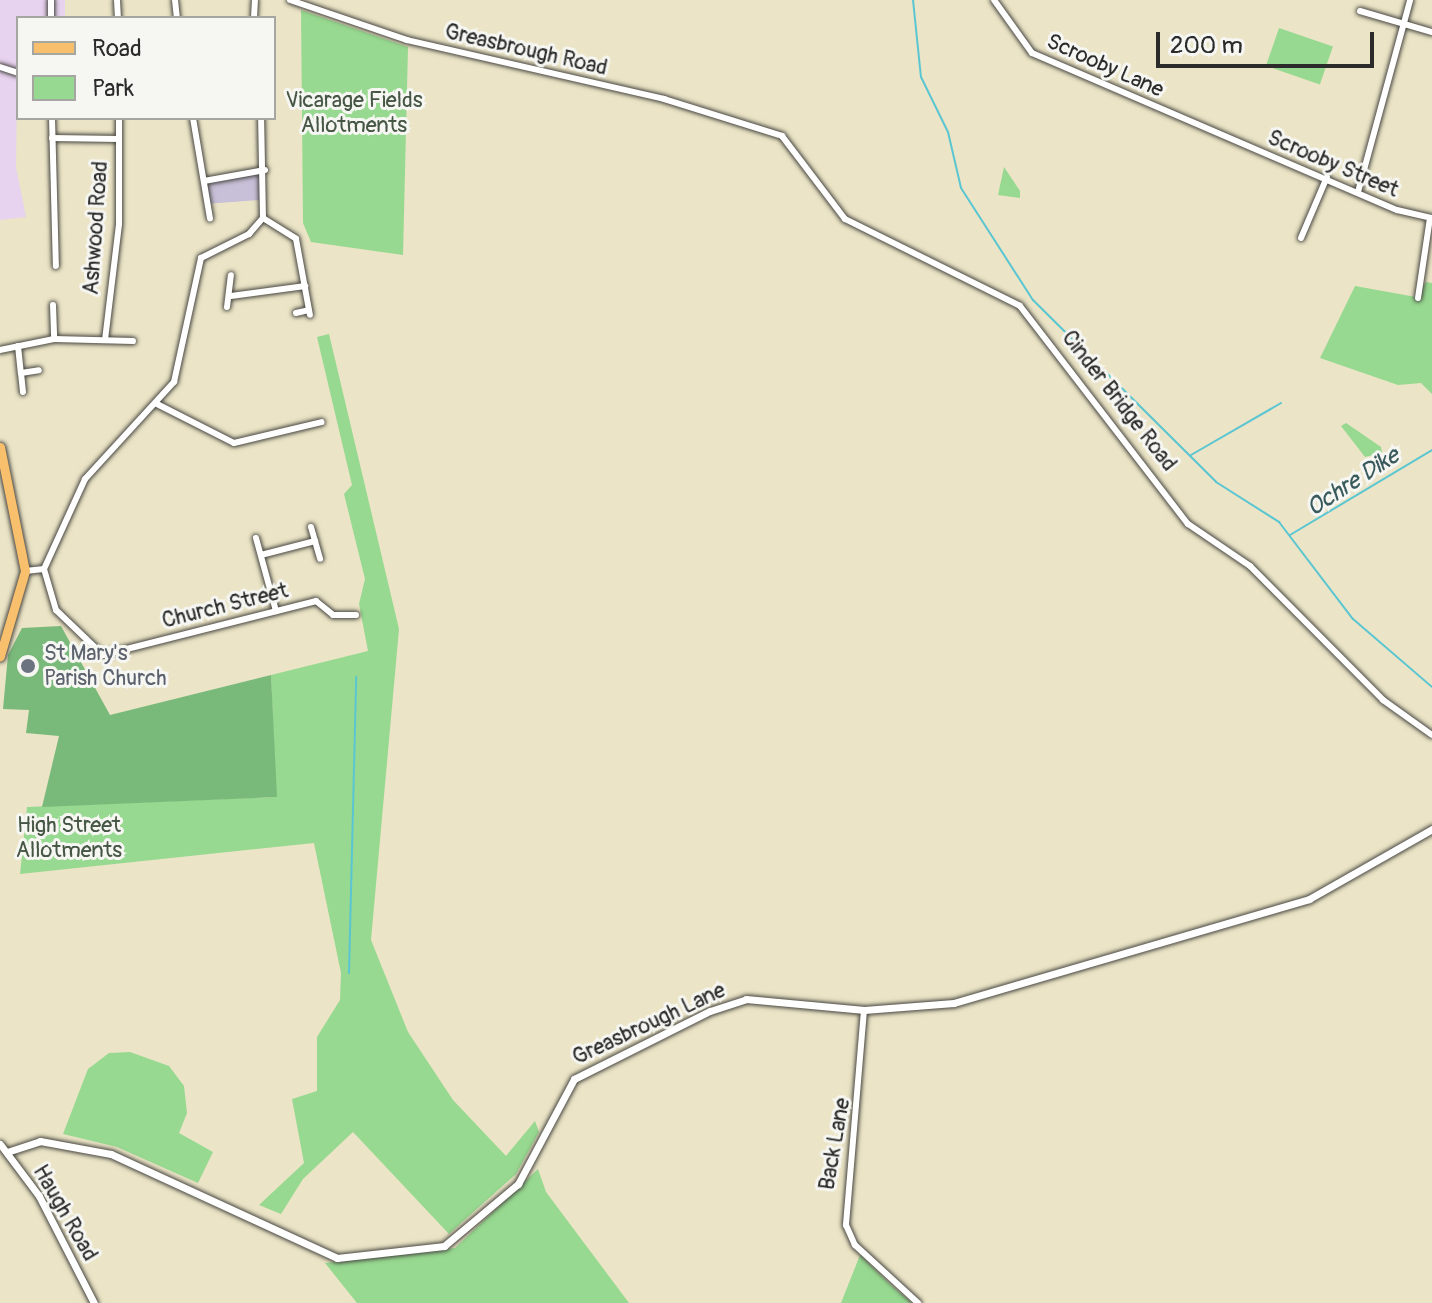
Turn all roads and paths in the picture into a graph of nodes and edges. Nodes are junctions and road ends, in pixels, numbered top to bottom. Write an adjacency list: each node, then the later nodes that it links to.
1 (290, 0): 11 (street, Greasbrough Road)
2 (994, 0): 13 (street, Scrooby Lane)
3 (1410, 0): 5 (street)
4 (1360, 11): 5 (street)
5 (1403, 24): 6 (street); 18 (street)
6 (1432, 32)
7 (52, 120): 12 (street)
8 (119, 120): 14 (street, Ashwood Road)
9 (193, 120): 17 (street)
10 (261, 120): 15 (street)
11 (757, 126): 55 (street, Cinder Bridge Road)
12 (52, 138): 14 (street); 23 (street)
13 (1222, 138): 16 (street, Scrooby Street)
14 (119, 139): 34 (street, Ashwood Road)
15 (265, 170): 17 (street); 19 (street)
16 (1327, 177): 18 (street, Scrooby Street); 22 (street)
17 (204, 181): 21 (street)
18 (1358, 192): 20 (street, Scrooby Street)
19 (263, 218): 25 (street); 41 (street)
20 (1431, 218): 27 (street)
21 (210, 219)
22 (1301, 238)
23 (56, 266)
24 (231, 275): 26 (street)
25 (305, 286): 26 (street); 31 (street)
26 (231, 296): 29 (street)
27 (1418, 298)
28 (53, 305): 32 (street)
29 (227, 307)
30 (44, 312): 32 (street)
31 (296, 313)
32 (53, 314): 33 (street)
33 (54, 339): 34 (street); 36 (street)
34 (105, 340): 35 (street)
35 (133, 341)
36 (18, 346): 37 (street); 39 (street)
37 (0, 350)
38 (39, 370): 39 (street)
39 (21, 373): 40 (street)
40 (23, 392)
41 (157, 404): 42 (street); 50 (street)
42 (322, 422)
43 (0, 447): 44 (main road)
44 (4, 492): 51 (main road)
45 (311, 527): 47 (street)
46 (256, 538): 48 (street)
47 (315, 541): 48 (street); 49 (street)
48 (261, 555): 52 (street)
49 (320, 559)
50 (44, 569): 51 (street); 52 (street, Church Street)
51 (25, 571): 54 (main road)
52 (276, 611): 53 (street, Church Street)
53 (356, 615)
54 (0, 656)
55 (1432, 735)
56 (1432, 829): 57 (street, Greasbrough Lane)
57 (864, 1010): 59 (street, Greasbrough Lane); 61 (street, Back Lane)
58 (0, 1144): 59 (street, Haugh Road)
59 (7, 1152): 60 (street, Haugh Road)
60 (94, 1303)
61 (918, 1303)

